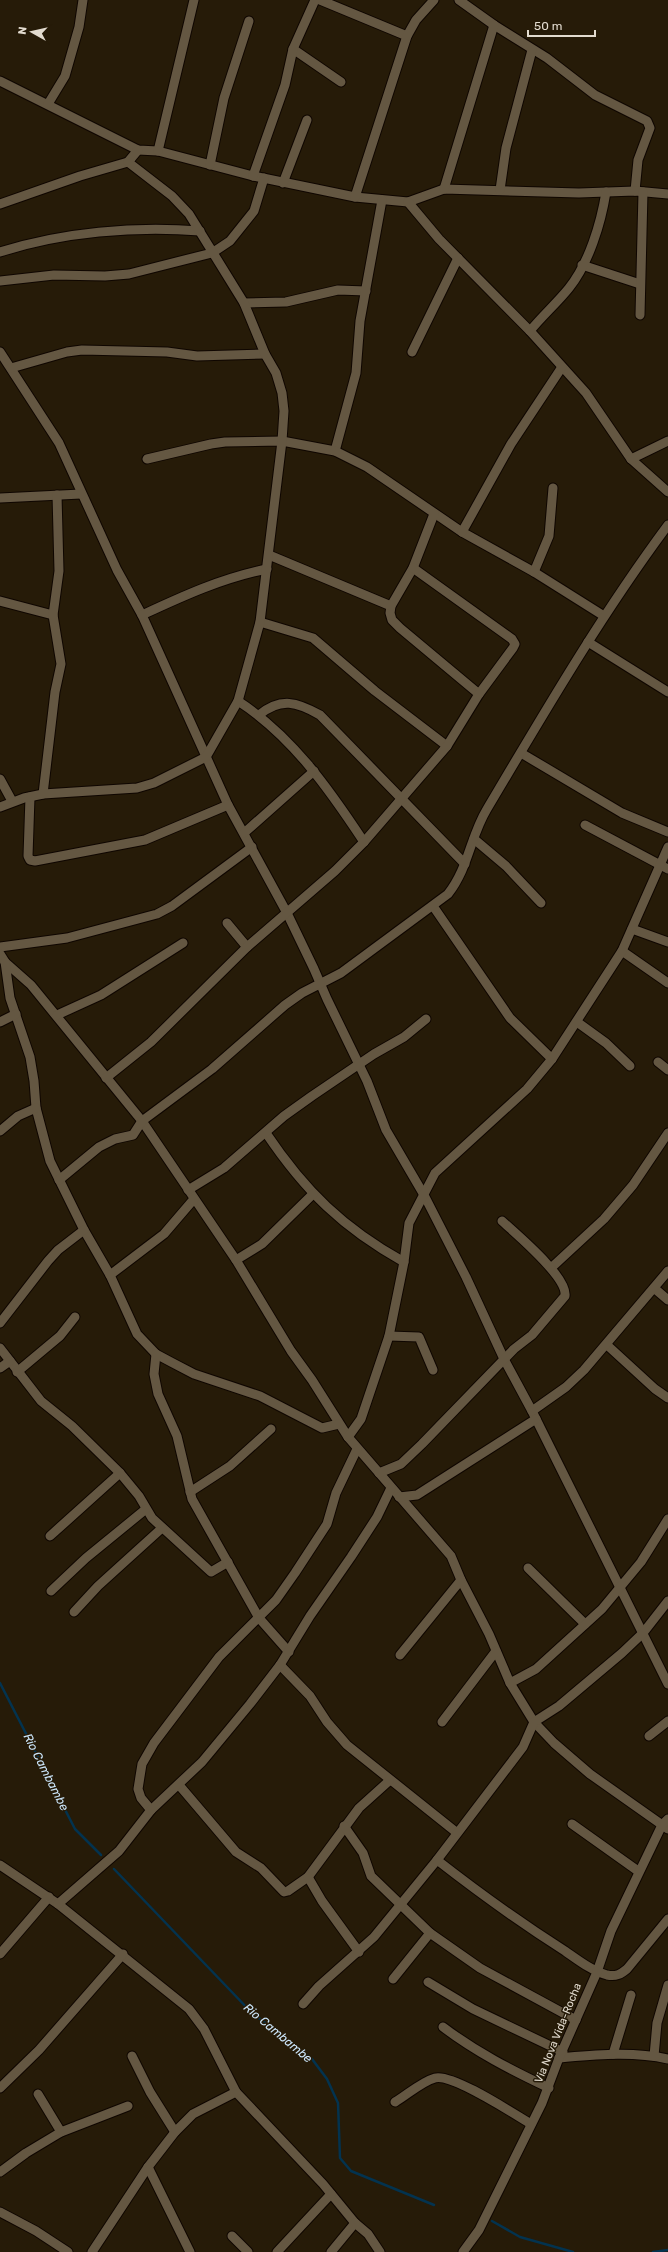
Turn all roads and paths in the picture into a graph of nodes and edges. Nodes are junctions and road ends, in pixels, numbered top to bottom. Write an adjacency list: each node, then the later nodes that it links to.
1 (83, 0): 14 (street)
2 (194, 0): 17 (street)
3 (315, 0): 10 (street)
4 (320, 0): 9 (street)
5 (458, 0): 8 (street)
6 (430, 2): 9 (street)
7 (249, 21): 19 (street)
8 (494, 25): 11 (street); 23 (street)
9 (407, 36): 28 (street)
10 (293, 49): 13 (street); 20 (street)
11 (532, 50): 24 (street); 25 (street)
12 (0, 81): 14 (street)
13 (341, 82)
14 (48, 104): 16 (street)
15 (307, 120): 22 (street)
16 (138, 150): 17 (street); 18 (street)
17 (158, 151): 19 (street)
18 (128, 162): 31 (street); 32 (street)
19 (210, 165): 20 (street)
20 (253, 176): 21 (street)
21 (264, 178): 22 (street); 34 (street)
22 (283, 183): 28 (street)
23 (444, 189): 24 (street); 30 (street)
24 (500, 190): 26 (street)
25 (639, 191): 26 (street); 27 (street); 38 (street)
26 (606, 192): 36 (street)
27 (668, 194)
28 (355, 197): 29 (street)
29 (382, 200): 30 (street); 39 (street)
30 (408, 202): 35 (street)
31 (0, 204)
32 (200, 231): 33 (street); 34 (street)
33 (0, 252)
34 (212, 253): 37 (street); 40 (street)
35 (458, 258): 42 (street); 44 (street)
36 (582, 265): 38 (street); 42 (street)
37 (0, 281)
38 (640, 284): 41 (street)
39 (366, 291): 40 (street); 50 (street)
40 (244, 302): 45 (street)
41 (640, 315)
42 (530, 331): 46 (street)
43 (0, 352): 47 (street)
44 (412, 352)
45 (265, 354): 47 (street); 49 (street)
46 (562, 367): 52 (street); 60 (street)
47 (11, 368): 55 (street)
48 (668, 441): 52 (street)
49 (282, 442): 50 (street); 51 (street); 61 (street)
50 (335, 452): 58 (street)
51 (147, 459)
52 (631, 459): 54 (street)
53 (553, 488): 64 (street)
54 (668, 492)
55 (81, 494): 56 (street); 68 (street)
56 (57, 495): 57 (street); 67 (street)
57 (0, 498)
58 (434, 514): 60 (street); 62 (street)
59 (668, 525): 69 (street)
60 (462, 532): 64 (street)
61 (269, 555): 63 (street); 66 (street)
62 (413, 568): 66 (street); 73 (street)
63 (267, 570): 68 (street); 70 (street)
64 (534, 572): 69 (street)
65 (0, 601): 67 (street)
66 (391, 606): 73 (street)
67 (53, 615): 81 (street)
68 (142, 615): 78 (street)
69 (604, 616): 71 (street)
70 (260, 622): 74 (street); 76 (street)
71 (588, 642): 72 (street); 77 (street)
72 (668, 692)
73 (479, 694): 76 (street)
74 (238, 701): 75 (street); 78 (street)
75 (259, 715): 79 (street); 83 (street)
76 (447, 746): 83 (street)
77 (521, 753): 88 (street); 90 (street)
78 (206, 756): 81 (street); 85 (street)
79 (314, 771): 89 (street); 91 (street)
80 (0, 779): 84 (street)
81 (43, 794): 82 (street)
82 (30, 796): 84 (street); 85 (street)
83 (402, 800): 91 (street); 94 (street)
84 (12, 801): 86 (street)
85 (228, 805): 89 (street)
86 (0, 807)
87 (585, 825): 95 (street)
88 (668, 832)
89 (244, 833): 92 (street)
90 (474, 839): 94 (street); 96 (street)
91 (364, 842): 98 (street)
92 (252, 847): 98 (street); 103 (street)
93 (668, 847): 95 (street)
94 (465, 864): 97 (street)
95 (664, 868): 100 (street)
96 (541, 903)
97 (433, 906): 109 (street); 115 (street)
98 (287, 913): 104 (street); 109 (street)
99 (227, 923): 104 (street)
100 (632, 929): 102 (street); 105 (street)
101 (183, 942): 111 (street)
102 (668, 942)
103 (0, 947)
104 (247, 947): 120 (street)
105 (622, 952): 108 (street); 114 (street)
106 (0, 954): 107 (street)
107 (5, 962): 110 (street); 111 (street)
108 (668, 983)
109 (321, 984): 117 (street); 122 (street)
110 (16, 1014): 113 (street); 121 (street)
111 (57, 1015): 120 (street)
112 (426, 1020): 117 (street)
113 (0, 1022)
114 (577, 1022): 115 (street); 118 (street)
115 (552, 1059): 129 (street)
116 (658, 1062): 119 (street)
117 (359, 1064): 124 (street); 129 (street)
118 (630, 1066)
119 (668, 1070)
120 (106, 1078): 122 (street)
121 (36, 1108): 123 (street); 126 (street)
122 (142, 1121): 126 (street); 127 (street)
123 (0, 1131)
124 (266, 1133): 127 (street); 128 (street)
125 (668, 1133): 135 (street)
126 (59, 1180): 132 (street)
127 (188, 1190): 130 (street)
128 (313, 1194): 133 (street); 134 (street)
129 (424, 1195): 134 (street); 146 (street)
130 (194, 1198): 133 (street); 137 (street)
131 (502, 1221): 135 (street)
132 (84, 1230): 137 (street); 141 (street)
133 (236, 1260): 153 (street)
134 (404, 1262): 142 (street)
135 (551, 1268): 146 (street)
136 (668, 1271): 138 (street)
137 (110, 1275): 145 (street)
138 (654, 1288): 139 (street); 143 (street)
139 (668, 1300)
140 (75, 1317): 150 (street)
141 (0, 1323)
142 (389, 1336): 149 (street); 155 (street)
143 (607, 1345): 151 (street); 152 (street)
144 (0, 1348): 147 (street)
145 (156, 1354): 153 (street); 160 (street)
146 (504, 1360): 152 (street); 158 (street)
147 (10, 1361): 148 (street); 150 (street)
148 (0, 1368)
149 (433, 1370)
150 (17, 1372): 157 (street)
151 (668, 1398)
152 (534, 1415): 161 (street); 169 (street)
153 (339, 1424): 155 (street)
154 (272, 1429): 160 (street)
155 (348, 1437): 156 (street)
156 (358, 1449): 158 (street); 173 (street)
157 (120, 1473): 162 (street); 165 (street)
158 (379, 1474): 159 (street)
159 (390, 1488): 161 (street); 177 (street)
160 (190, 1492): 166 (street)
161 (399, 1497): 168 (street)
162 (146, 1509): 164 (street); 170 (street)
163 (668, 1519): 169 (street)
164 (162, 1528): 166 (street); 172 (street)
165 (50, 1536)
166 (228, 1562): 173 (street)
167 (528, 1568): 174 (street)
168 (461, 1580): 176 (street); 178 (street)
169 (621, 1588): 174 (street); 175 (street)
170 (51, 1591)
171 (668, 1601): 175 (street)
172 (74, 1612)
173 (259, 1618): 177 (street); 188 (street)
174 (585, 1624): 180 (street)
175 (643, 1633): 181 (street); 184 (street)
176 (496, 1651): 180 (street); 183 (street)
177 (289, 1652): 179 (street)
178 (400, 1655)
179 (280, 1665): 186 (street); 187 (street)
180 (510, 1683): 184 (street)
181 (668, 1684)
182 (668, 1721): 185 (street)
183 (442, 1722)
184 (534, 1722): 190 (street); 192 (street)
185 (649, 1736)
186 (389, 1780): 191 (street); 192 (street)
187 (179, 1785): 188 (street); 196 (street)
188 (151, 1810): 198 (street)
189 (572, 1824): 195 (street)
190 (666, 1824): 195 (street, Via Nova Vida-Rocha)
191 (344, 1826): 196 (street); 199 (street)
192 (456, 1832): 193 (street)
193 (437, 1860): 199 (street); 205 (street)
194 (1, 1866): 197 (street)
195 (638, 1872): 205 (street, Via Nova Vida-Rocha)
196 (308, 1877): 202 (street)
197 (49, 1897): 198 (street); 203 (street)
198 (58, 1904): 204 (street)
199 (400, 1906): 201 (street); 202 (street)
200 (668, 1919): 205 (street)
201 (430, 1933): 206 (street); 211 (street)
202 (359, 1952): 210 (street)
203 (0, 1954)
204 (123, 1954): 218 (street); 220 (street)
205 (597, 1972): 211 (street, Via Nova Vida-Rocha)
206 (393, 1979)
207 (428, 1982): 214 (street)
208 (668, 1985): 216 (street)
209 (631, 1995): 213 (street)
210 (303, 2004)
211 (576, 2020): 214 (street, Via Nova Vida-Rocha)
212 (443, 2027): 219 (street)
213 (613, 2054): 214 (street); 216 (street)
214 (561, 2055): 219 (street, Via Nova Vida-Rocha)
215 (132, 2056): 226 (street)
216 (654, 2056): 217 (street)
217 (668, 2059)
218 (0, 2088)
219 (549, 2088): 224 (street, Via Nova Vida-Rocha)
220 (236, 2092): 226 (street); 229 (street)
221 (38, 2094): 225 (street)
222 (395, 2102): 224 (street)
223 (128, 2106): 225 (street)
224 (532, 2124): 240 (street, Via Nova Vida-Rocha)
225 (61, 2132): 228 (street)
226 (175, 2132): 227 (street)
227 (148, 2167): 234 (street); 235 (street)
228 (0, 2172)
229 (331, 2194): 231 (street); 237 (street)
230 (0, 2212): 233 (street)
231 (355, 2223): 238 (street); 239 (street)
232 (232, 2236): 236 (street)
233 (68, 2252)
234 (92, 2252)
235 (190, 2252)
236 (248, 2252)
237 (277, 2252)
238 (331, 2252)
239 (380, 2252)
240 (463, 2252)

